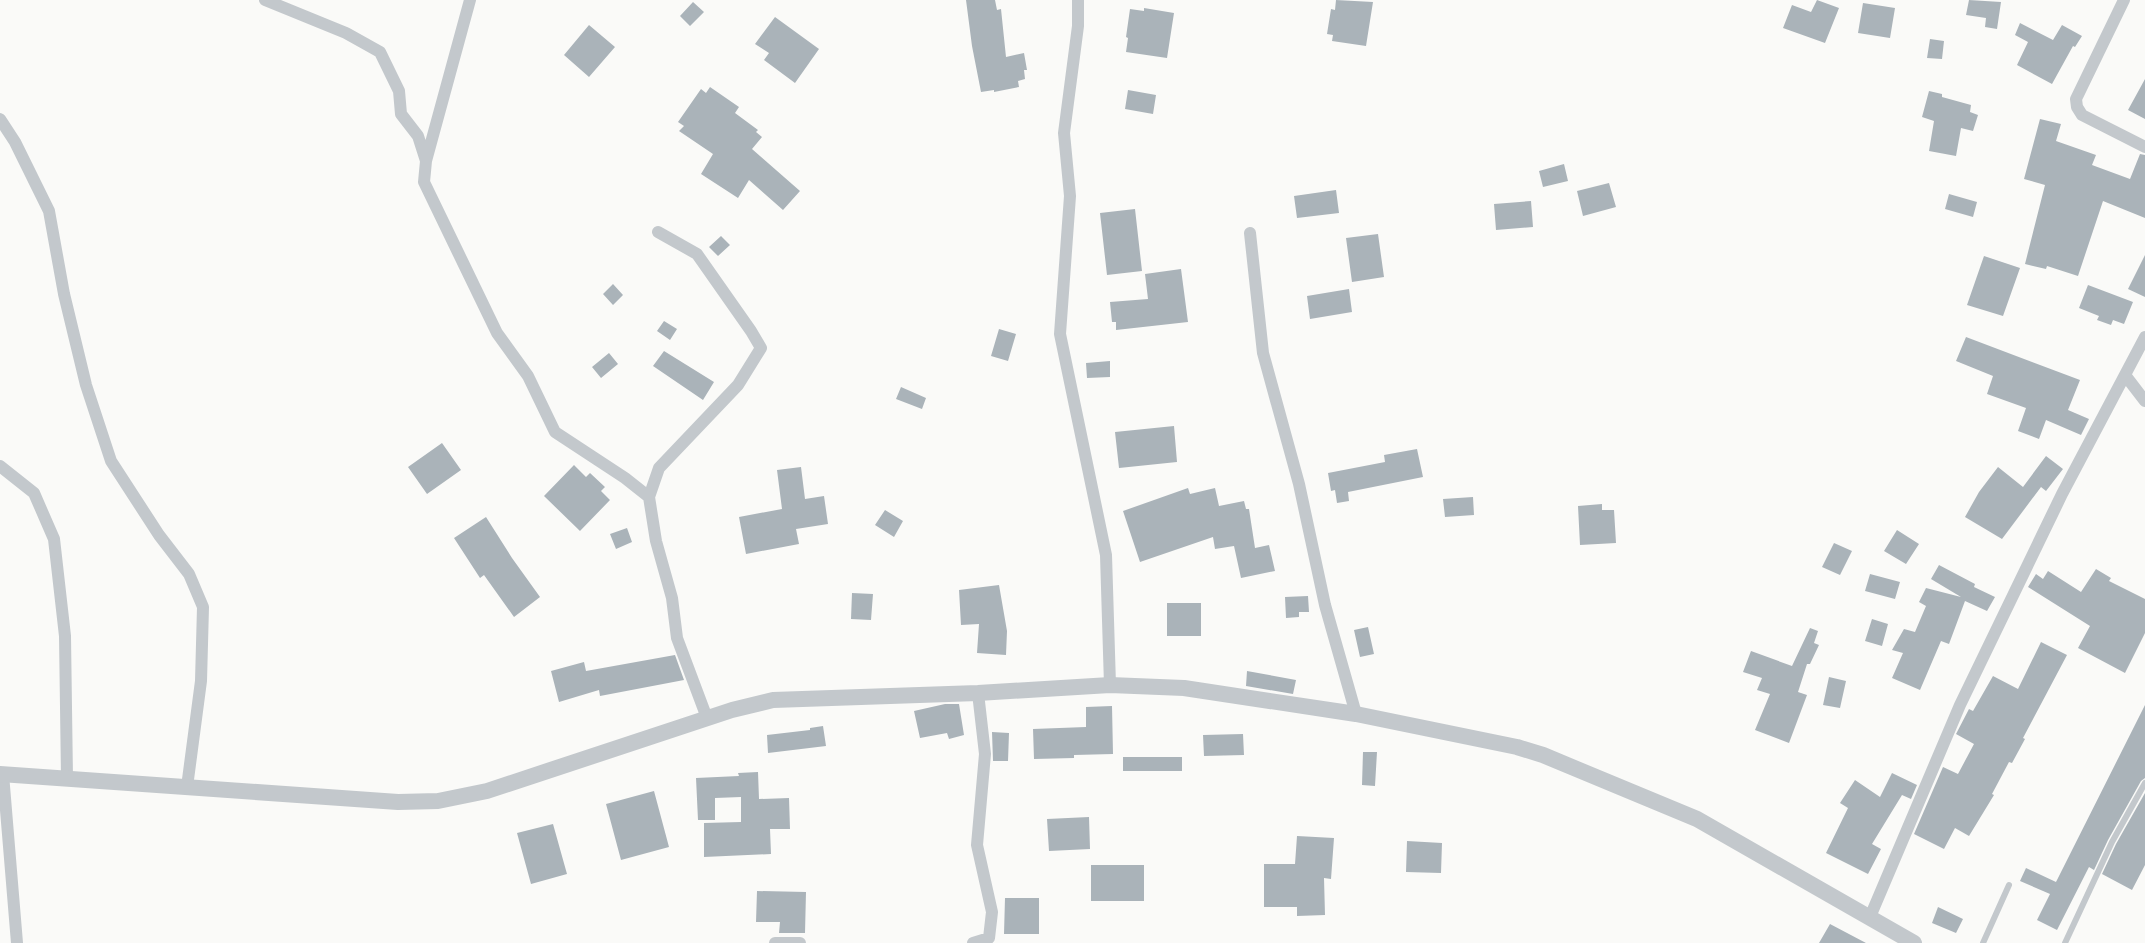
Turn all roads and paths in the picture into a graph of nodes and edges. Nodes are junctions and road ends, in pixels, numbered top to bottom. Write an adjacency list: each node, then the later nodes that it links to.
1 (265, 0): 7 (street)
2 (470, 0): 7 (street)
3 (1078, 0): 15 (street)
4 (2124, 0): 6 (street)
5 (0, 119): 22 (street)
6 (2145, 147)
7 (426, 161): 14 (street)
8 (658, 232): 14 (street)
9 (1250, 233): 17 (street)
10 (2145, 337): 11 (street)
11 (2125, 376): 12 (street); 24 (street)
12 (2145, 401)
13 (0, 466): 20 (street)
14 (649, 497): 18 (street)
15 (1110, 685): 16 (street); 17 (street)
16 (978, 692): 18 (street); 28 (street)
17 (1356, 714): 24 (street)
18 (707, 718): 22 (street)
19 (1, 774): 20 (street); 25 (street)
20 (67, 778): 22 (street)
21 (2145, 783): 31 (lane)
22 (187, 788)
23 (2009, 885): 30 (lane)
24 (1870, 917): 29 (street)
25 (16, 943)
26 (775, 943): 27 (street)
27 (800, 943)
28 (973, 943)
29 (1914, 943)
30 (1983, 943)
31 (2065, 943)

